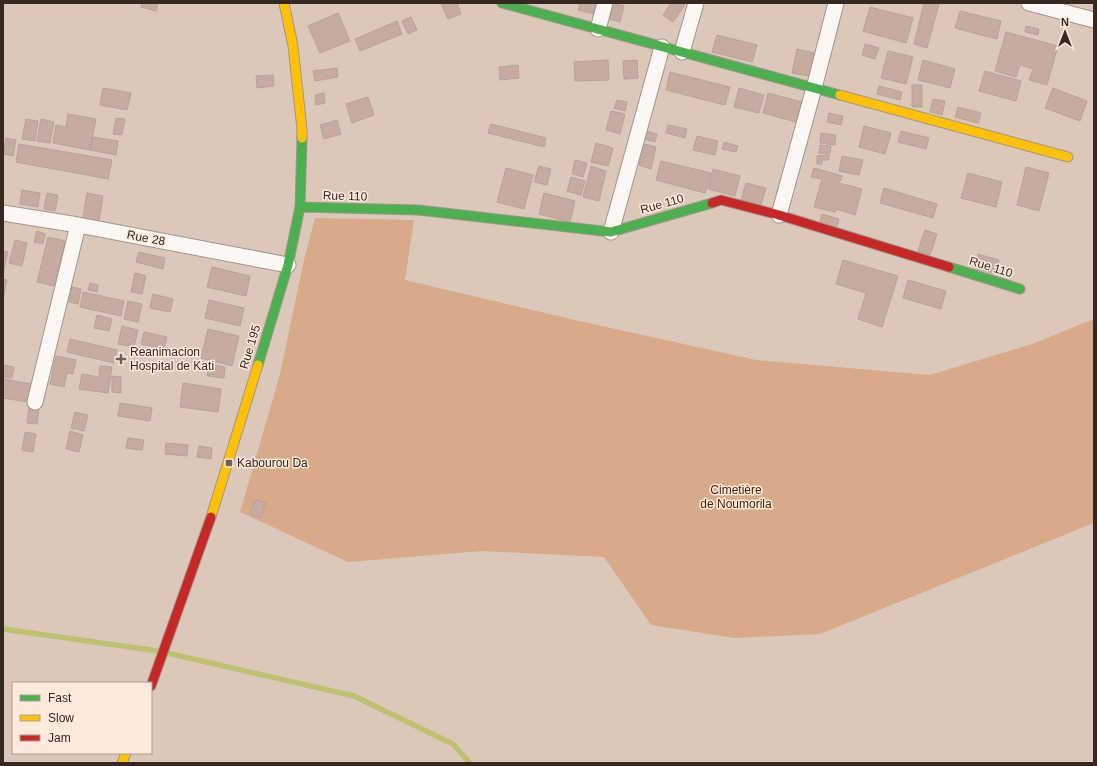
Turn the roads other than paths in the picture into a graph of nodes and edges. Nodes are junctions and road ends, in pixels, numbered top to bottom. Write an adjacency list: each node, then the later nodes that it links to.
1 (284, 3): 13 (street, Rue 195)
2 (502, 3): 8 (street)
3 (605, 3): 8 (street)
4 (696, 3): 10 (street)
5 (836, 3): 11 (street)
6 (1029, 3): 7 (street)
7 (1094, 20)
8 (598, 29): 9 (street)
9 (662, 47): 10 (street); 17 (street)
10 (682, 52): 11 (street)
11 (814, 88): 12 (street); 15 (street)
12 (1068, 158)
13 (300, 207): 17 (street, Rue 110); 18 (street, Rue 195)
14 (3, 213): 16 (street, Rue 28)
15 (779, 215): 17 (street, Rue 110); 19 (street, Rue 110)
16 (78, 225): 18 (street, Rue 28); 20 (street)
17 (611, 232)
18 (288, 265): 21 (street, Rue 195)
19 (1020, 288)
20 (35, 402)
21 (152, 683)

